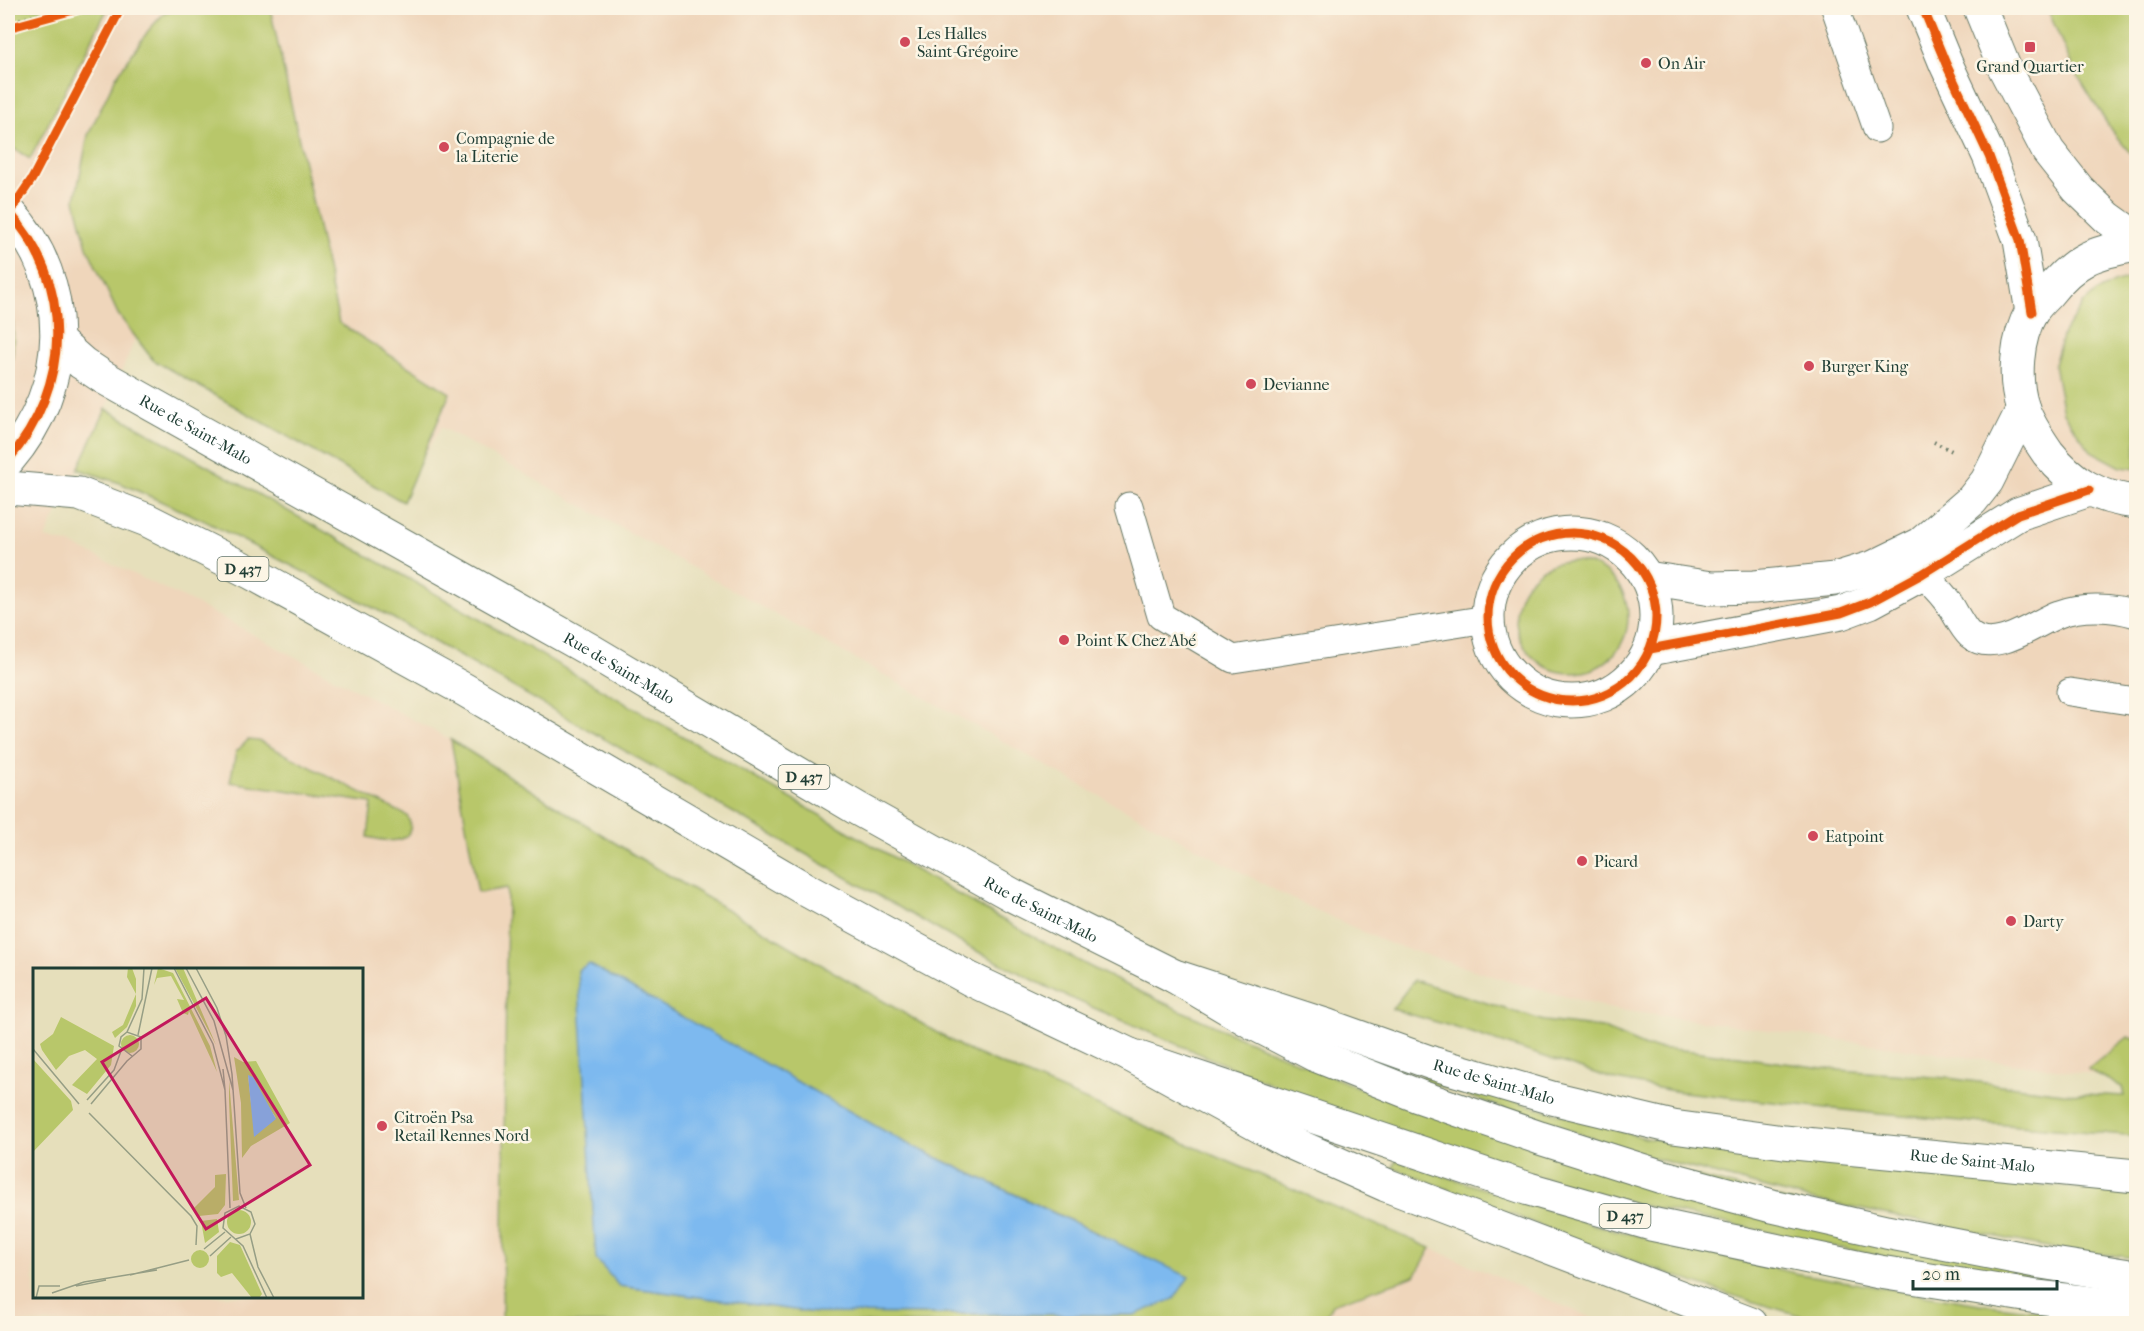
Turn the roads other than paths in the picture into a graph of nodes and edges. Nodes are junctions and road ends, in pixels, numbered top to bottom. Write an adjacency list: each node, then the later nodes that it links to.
1 (1835, 8): 4 (lane)
2 (1923, 8): 8 (main road)
3 (1980, 8): 6 (main road)
4 (1876, 129)
5 (8, 212): 9 (main road)
6 (2136, 238)
7 (2136, 245): 8 (main road)
8 (2032, 312): 10 (main road)
9 (57, 341): 11 (main road); 23 (main road, Rue de Saint-Malo / D 437)
10 (2023, 409): 13 (main road); 17 (main road)
11 (8, 460)
12 (8, 488): 24 (main road, D 437)
13 (2089, 490): 14 (main road); 16 (main road)
14 (2136, 502)
15 (1130, 506): 19 (lane)
16 (1922, 573): 18 (lane); 20 (main road)
17 (1647, 578): 19 (main road); 20 (main road)
18 (2136, 614)
19 (1487, 619): 20 (main road)
20 (1650, 649)
21 (2070, 692): 22 (lane)
22 (2136, 702)
23 (1174, 976): 25 (main road, Rue de Saint-Malo); 26 (main road, D 437)
24 (1130, 1055): 27 (main road, D 437); 28 (main road)
25 (2136, 1176)
26 (2136, 1276)
27 (2136, 1308)
28 (1751, 1323)

